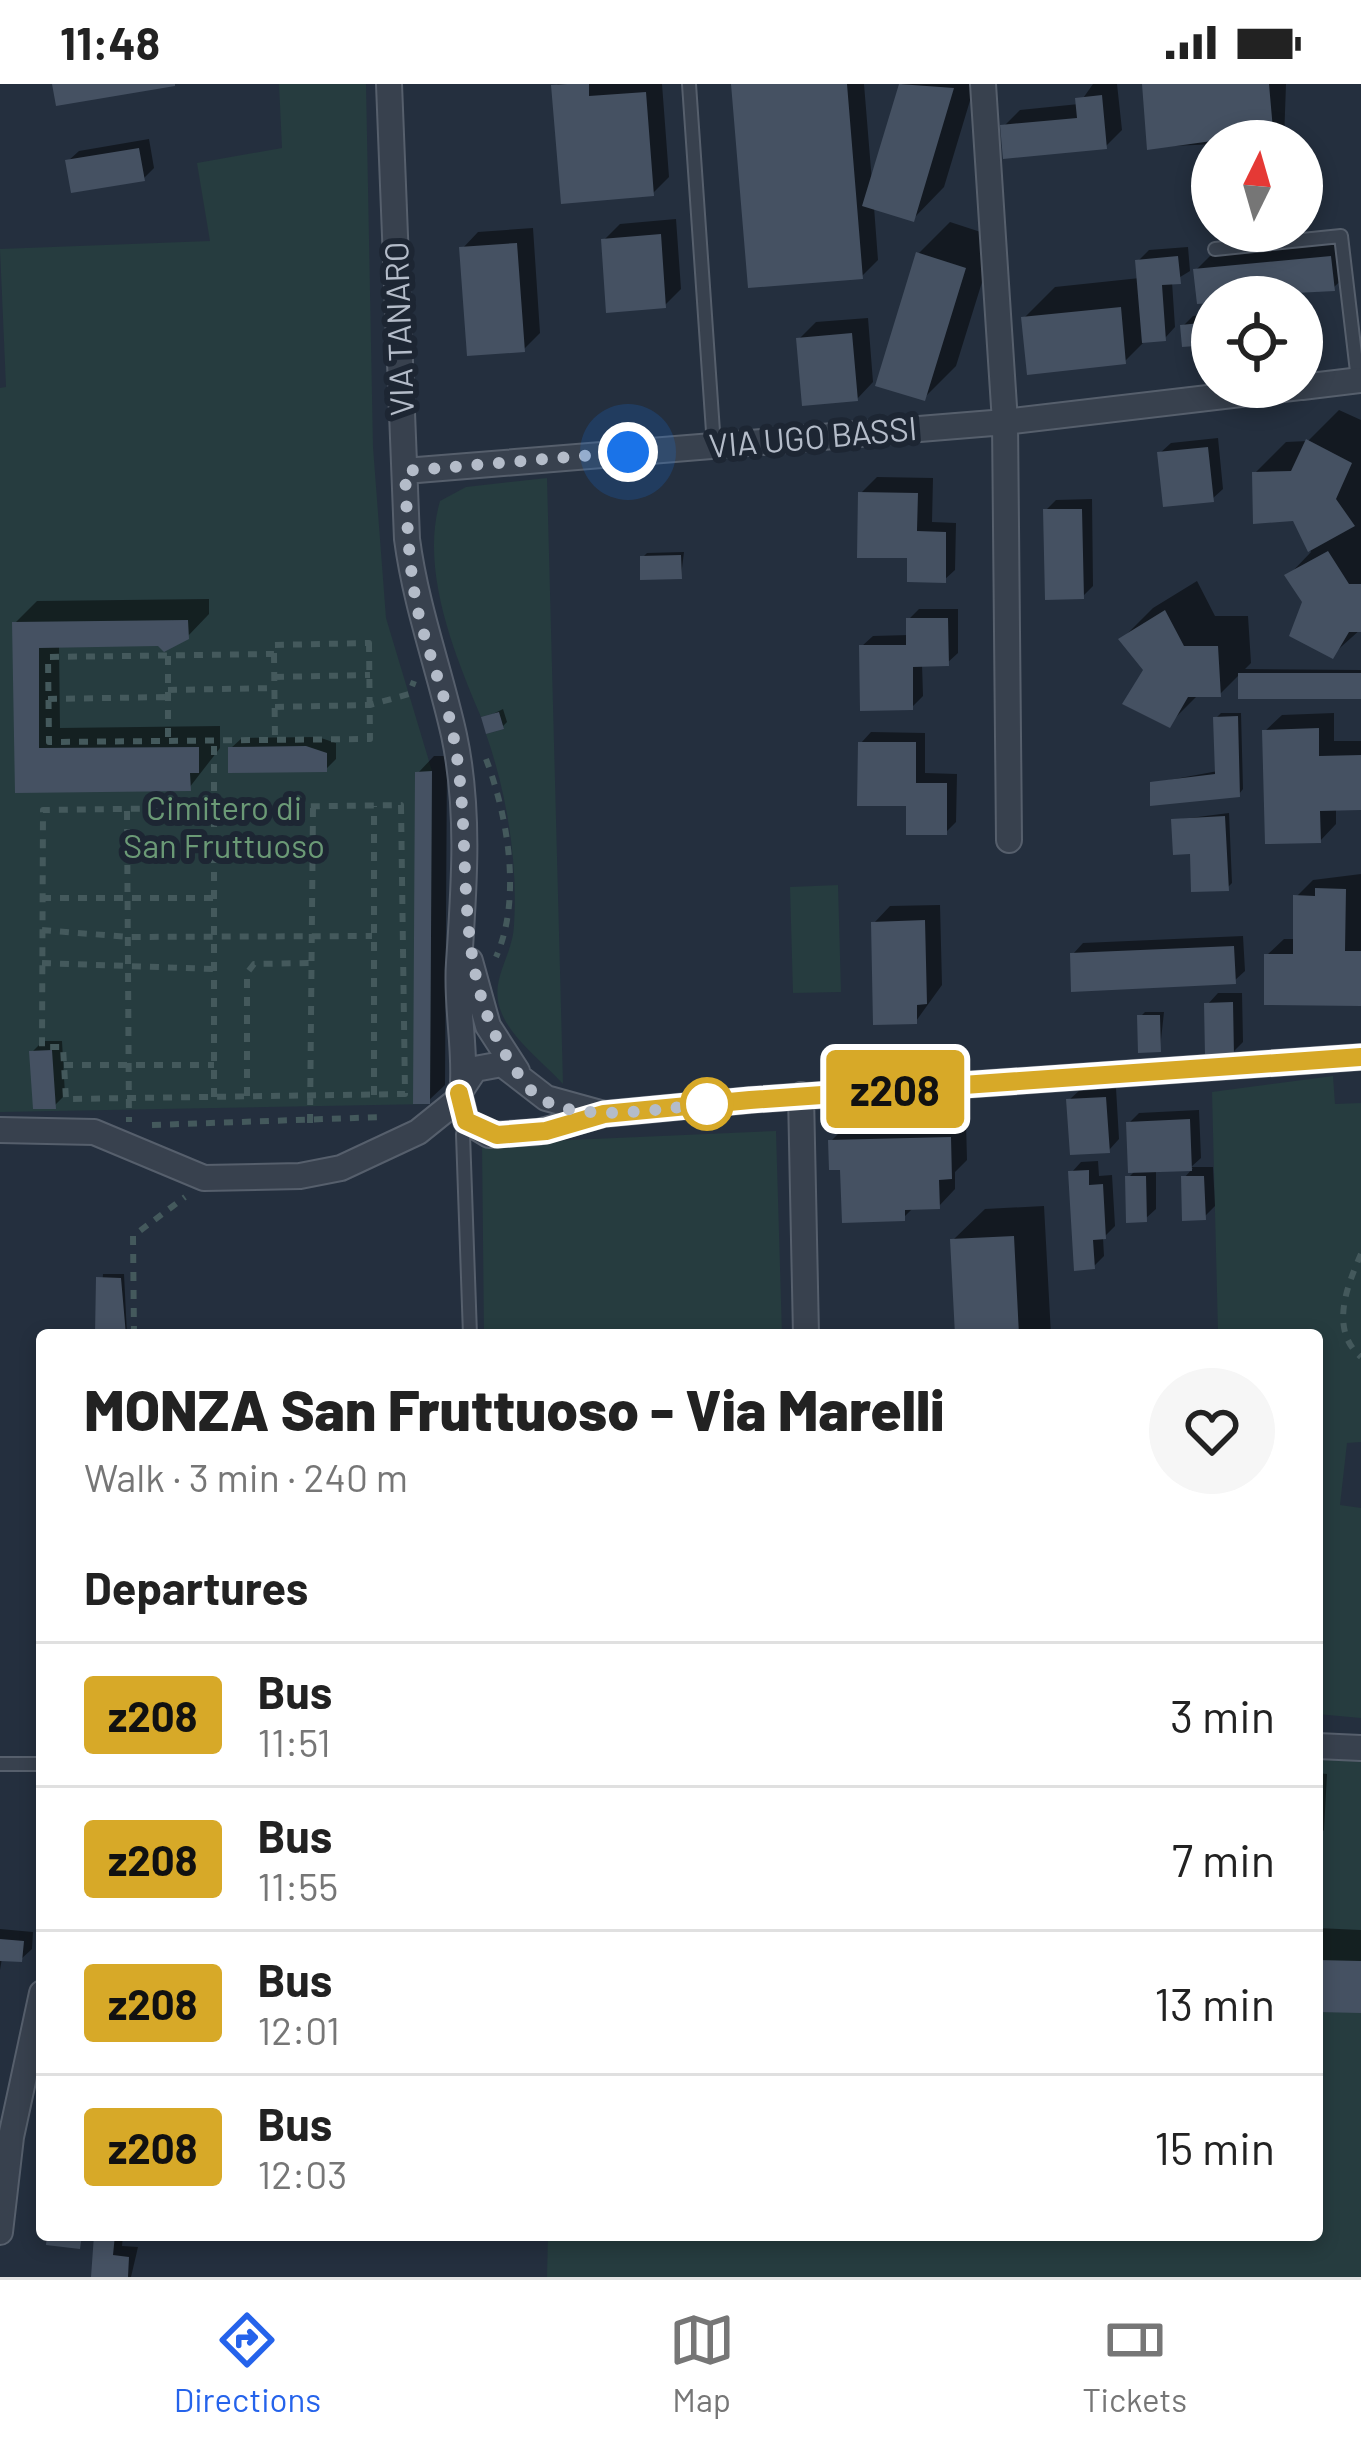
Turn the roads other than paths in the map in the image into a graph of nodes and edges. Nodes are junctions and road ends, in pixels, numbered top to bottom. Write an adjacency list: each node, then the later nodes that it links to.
1 (389, 84): 10 (street, VIA TANARO)
2 (689, 84): 9 (lane)
3 (983, 84): 8 (street)
4 (1323, 238): 5 (lane)
5 (1359, 380): 6 (street, VIA UGO BASSI)
6 (1323, 384)
7 (1191, 400): 8 (street, VIA UGO BASSI)
8 (1005, 422): 9 (street, VIA UGO BASSI); 11 (street)
9 (714, 446): 10 (street, VIA UGO BASSI)
10 (405, 471): 12 (street, VIA TANARO)
11 (1009, 840)
12 (464, 928): 14 (street, VIA TANARO); 15 (street, VIA TANARO)
13 (1361, 1057): 16 (street)
14 (524, 1080): 15 (street); 17 (street); 20 (street)
15 (461, 1091): 18 (street); 20 (street)
16 (801, 1095): 17 (street); 22 (street)
17 (604, 1114): 20 (street)
18 (401, 1129): 19 (street); 20 (street)
19 (0, 1130)
20 (483, 1134): 21 (lane)
21 (470, 1329)
22 (806, 1329)
23 (1323, 1746): 24 (street)
24 (1361, 1748)
25 (0, 1764): 26 (lane)
26 (36, 1764)
27 (36, 2021): 28 (street)
28 (0, 2232)

